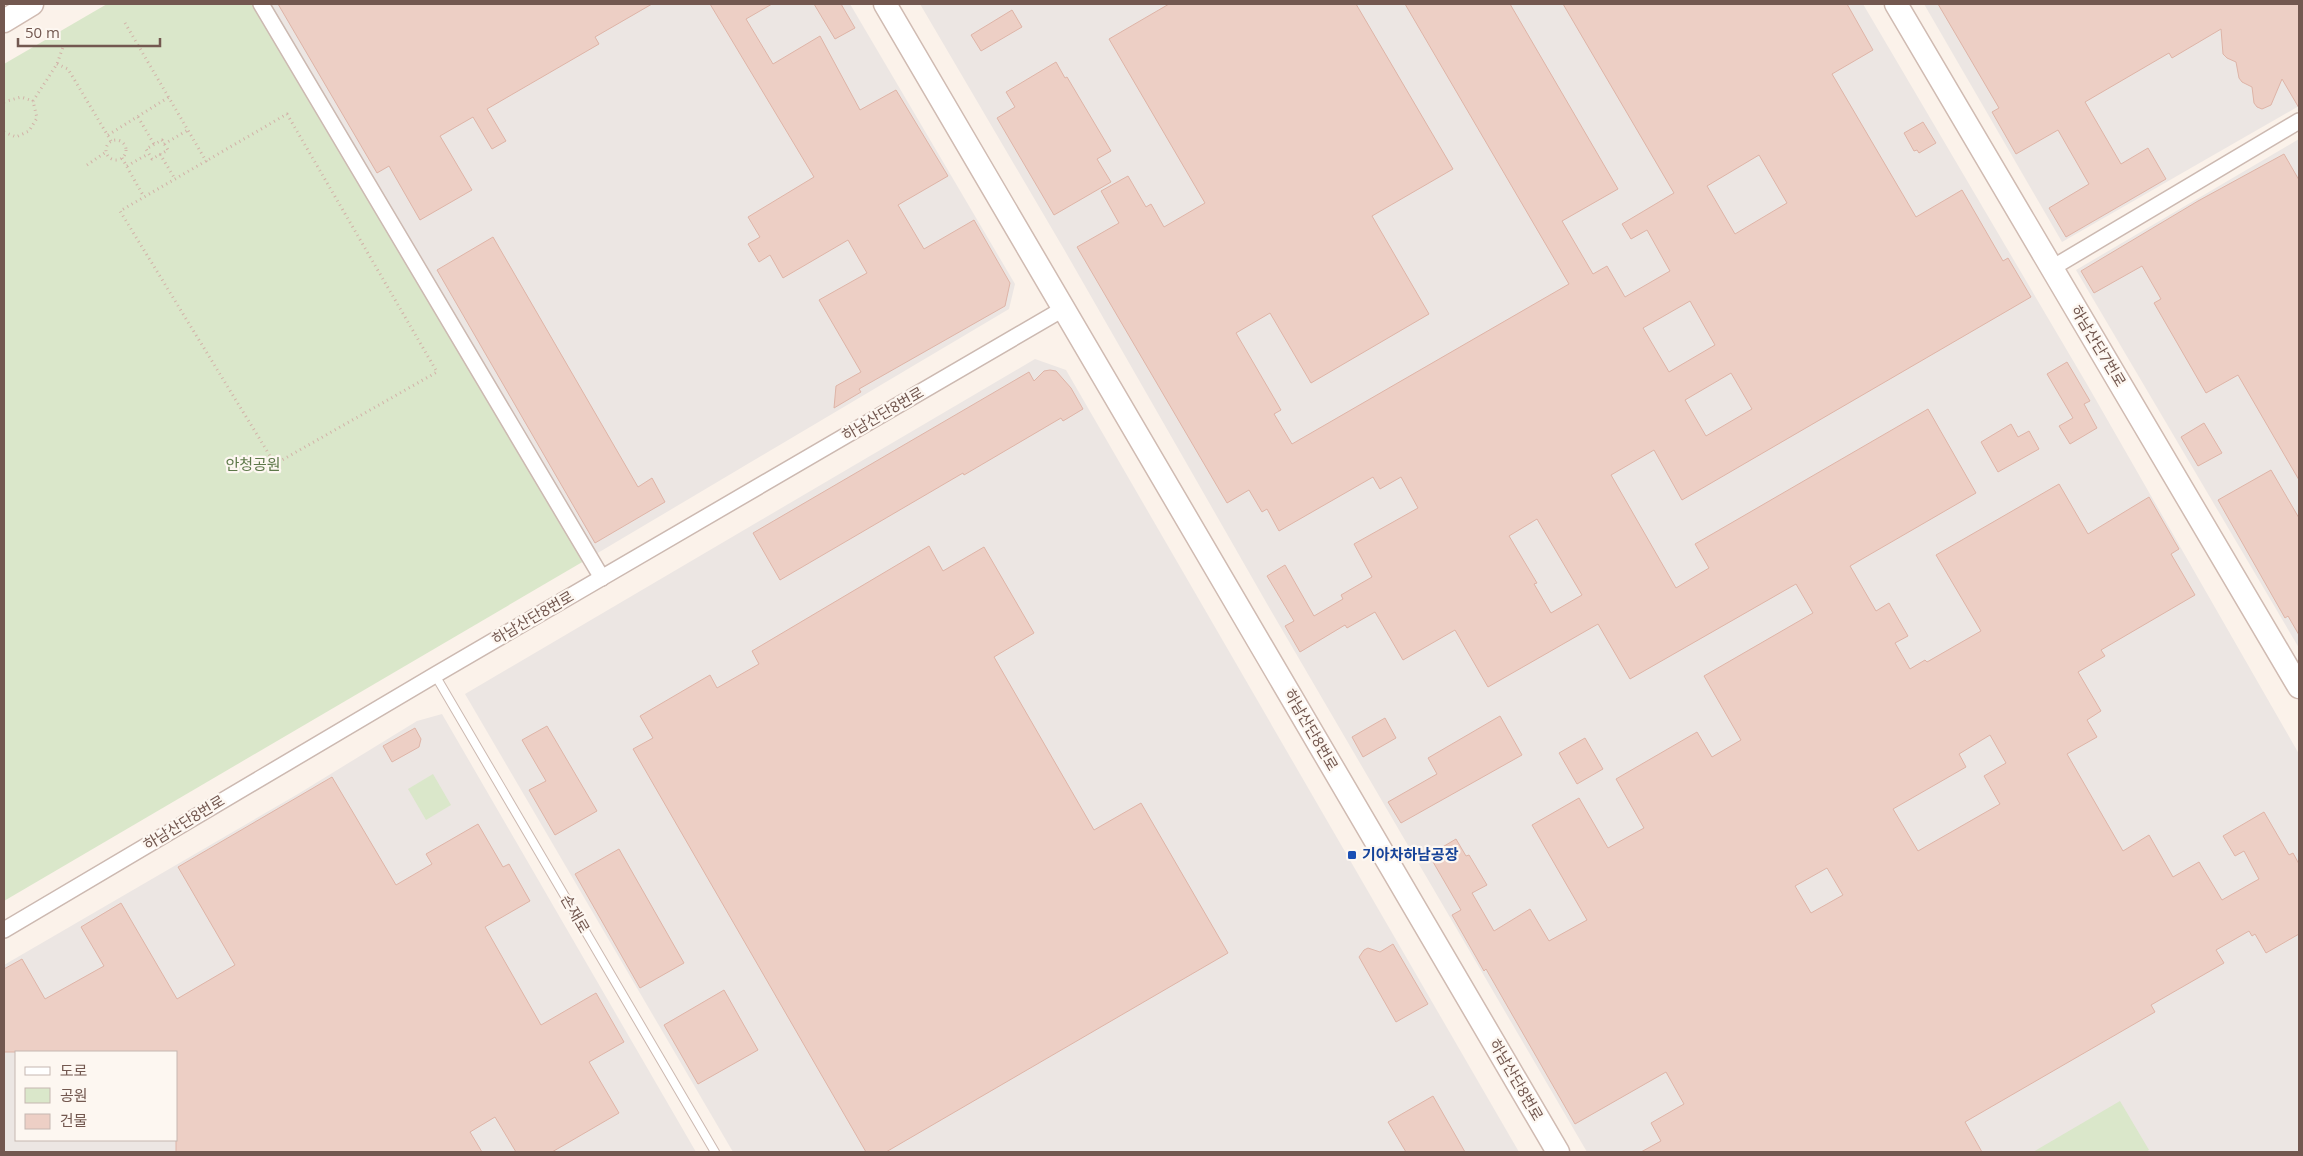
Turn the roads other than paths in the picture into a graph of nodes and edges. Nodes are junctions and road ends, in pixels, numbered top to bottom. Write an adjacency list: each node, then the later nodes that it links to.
1 (32, 4): 5 (street)
2 (261, 4): 9 (street)
3 (885, 4): 8 (street, 하남산단8번로)
4 (1896, 4): 7 (street, 하남산단7번로)
5 (4, 21)
6 (2299, 121): 7 (street)
7 (2052, 268): 11 (street, 하남산단7번로)
8 (1063, 309): 9 (street, 하남산단8번로); 14 (street, 하남산단8번로)
9 (602, 578): 10 (street, 하남산단8번로)
10 (435, 675): 12 (street, 하남산단8번로); 13 (lane, 손재로)
11 (2299, 687)
12 (4, 930)
13 (715, 1152)
14 (1558, 1152)

